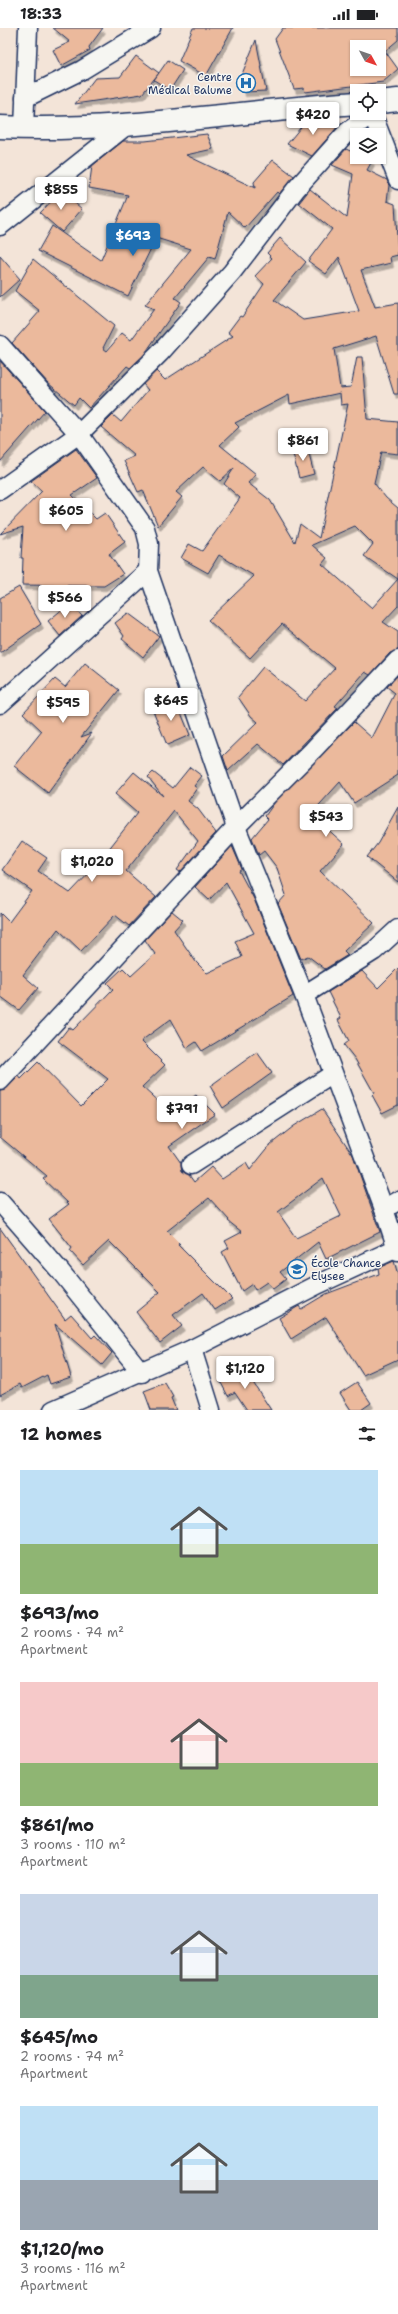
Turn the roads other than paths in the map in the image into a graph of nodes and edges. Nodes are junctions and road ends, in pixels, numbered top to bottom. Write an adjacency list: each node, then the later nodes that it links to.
1 (28, 28): 3 (street)
2 (151, 28): 3 (street)
3 (25, 98): 11 (street)
4 (398, 100): 5 (street)
5 (386, 103)
6 (350, 108): 9 (street)
7 (358, 120): 15 (street)
8 (375, 120): 12 (street)
9 (127, 125): 11 (street); 13 (street)
10 (0, 127): 11 (street)
11 (24, 128)
12 (398, 180)
13 (0, 226)
14 (0, 345): 15 (street)
15 (79, 434): 16 (street); 17 (street)
16 (0, 490)
17 (148, 570): 19 (street); 20 (street)
18 (398, 660): 20 (street)
19 (0, 704)
20 (236, 827): 22 (street); 24 (street)
21 (398, 929): 22 (street)
22 (304, 995): 23 (street)
23 (333, 1074): 25 (street); 27 (street)
24 (0, 1081)
25 (191, 1165)
26 (0, 1202): 30 (street)
27 (391, 1205): 28 (street)
28 (397, 1250): 29 (street)
29 (192, 1349): 30 (street); 32 (street)
30 (142, 1373): 31 (street)
31 (63, 1408)
32 (211, 1410)

